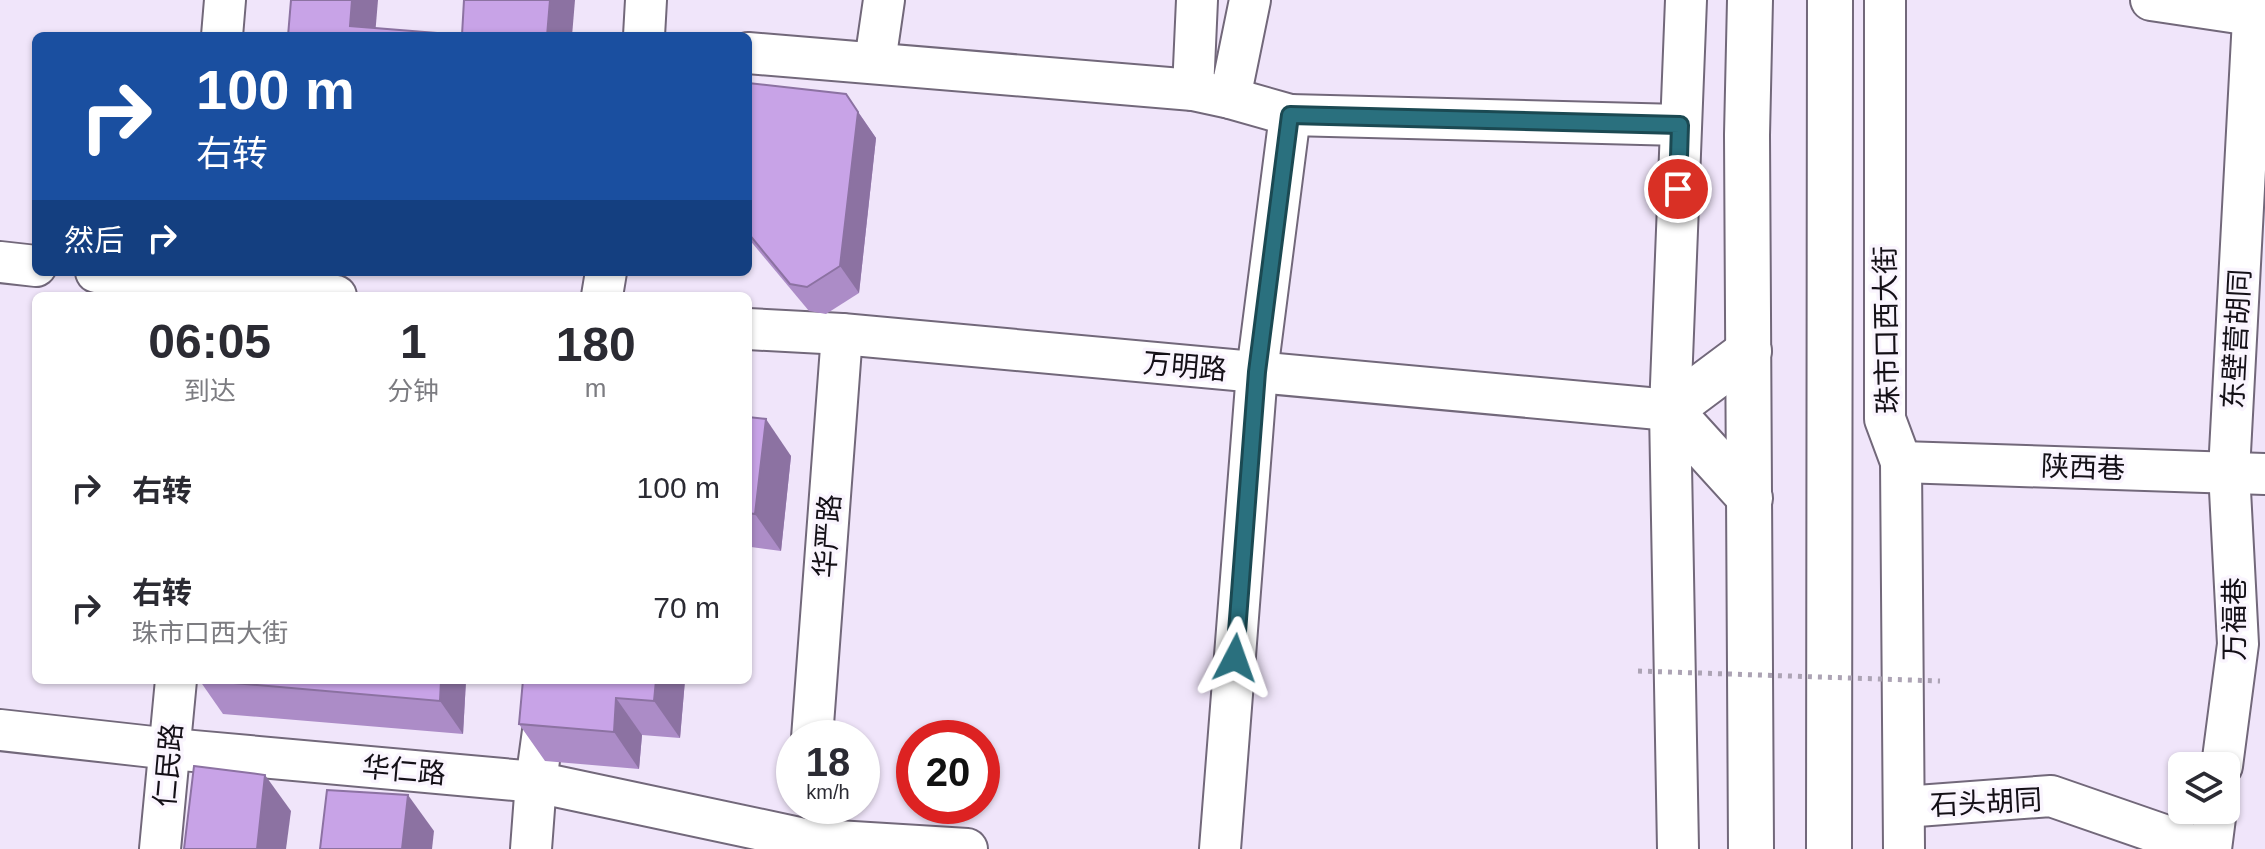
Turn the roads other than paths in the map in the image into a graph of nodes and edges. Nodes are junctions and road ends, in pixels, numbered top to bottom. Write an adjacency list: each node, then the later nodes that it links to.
1 (225, 0): 12 (street)
2 (646, 0): 13 (street)
3 (884, 0): 15 (street)
4 (1197, 0): 16 (street)
5 (1250, 0): 16 (street)
6 (1686, 0): 18 (street)
7 (1750, 0): 26 (main road)
8 (1830, 0): 49 (main road, 珠市口西大街)
9 (1885, 0): 29 (street, 珠市口西大街)
10 (2151, 0): 11 (street)
11 (2257, 11): 30 (street, 东壁营胡同)
12 (222, 32)
13 (644, 32)
14 (752, 53): 15 (street)
15 (875, 62): 16 (street)
16 (1212, 94): 17 (street)
17 (1290, 115): 18 (street); 27 (street)
18 (1680, 125): 28 (street)
19 (0, 262): 20 (street)
20 (32, 266)
21 (132, 276): 22 (street)
22 (204, 284): 23 (street)
23 (292, 292)
24 (752, 329): 25 (street, 万明路)
25 (842, 334): 27 (street, 万明路); 35 (street, 华严路)
26 (1749, 351): 28 (main road); 31 (main road)
27 (1257, 372): 28 (street, 万明路); 46 (street)
28 (1670, 410): 31 (main road); 47 (street)
29 (1901, 462): 30 (street, 陕西巷); 40 (street, 珠市口西大街)
30 (2247, 473): 32 (street, 万福巷)
31 (1750, 498): 48 (main road)
32 (2252, 646): 38 (street, 万福巷)
33 (176, 684): 37 (street, 仁民路)
34 (549, 684): 39 (street)
35 (813, 720)
36 (0, 730): 37 (street, 华仁路)
37 (171, 749): 39 (street, 华仁路); 43 (street, 仁民路)
38 (2226, 752)
39 (536, 782): 42 (street, 华仁路); 44 (street)
40 (1904, 807): 50 (street, 珠市口西大街); 51 (street, 石头胡同)
41 (2214, 824): 52 (street)
42 (805, 831): 45 (street, 华仁路)
43 (160, 849)
44 (531, 849)
45 (967, 849)
46 (1220, 849)
47 (1678, 849)
48 (1751, 849)
49 (1829, 849)
50 (1904, 849)
51 (2204, 849)
52 (2211, 849)

